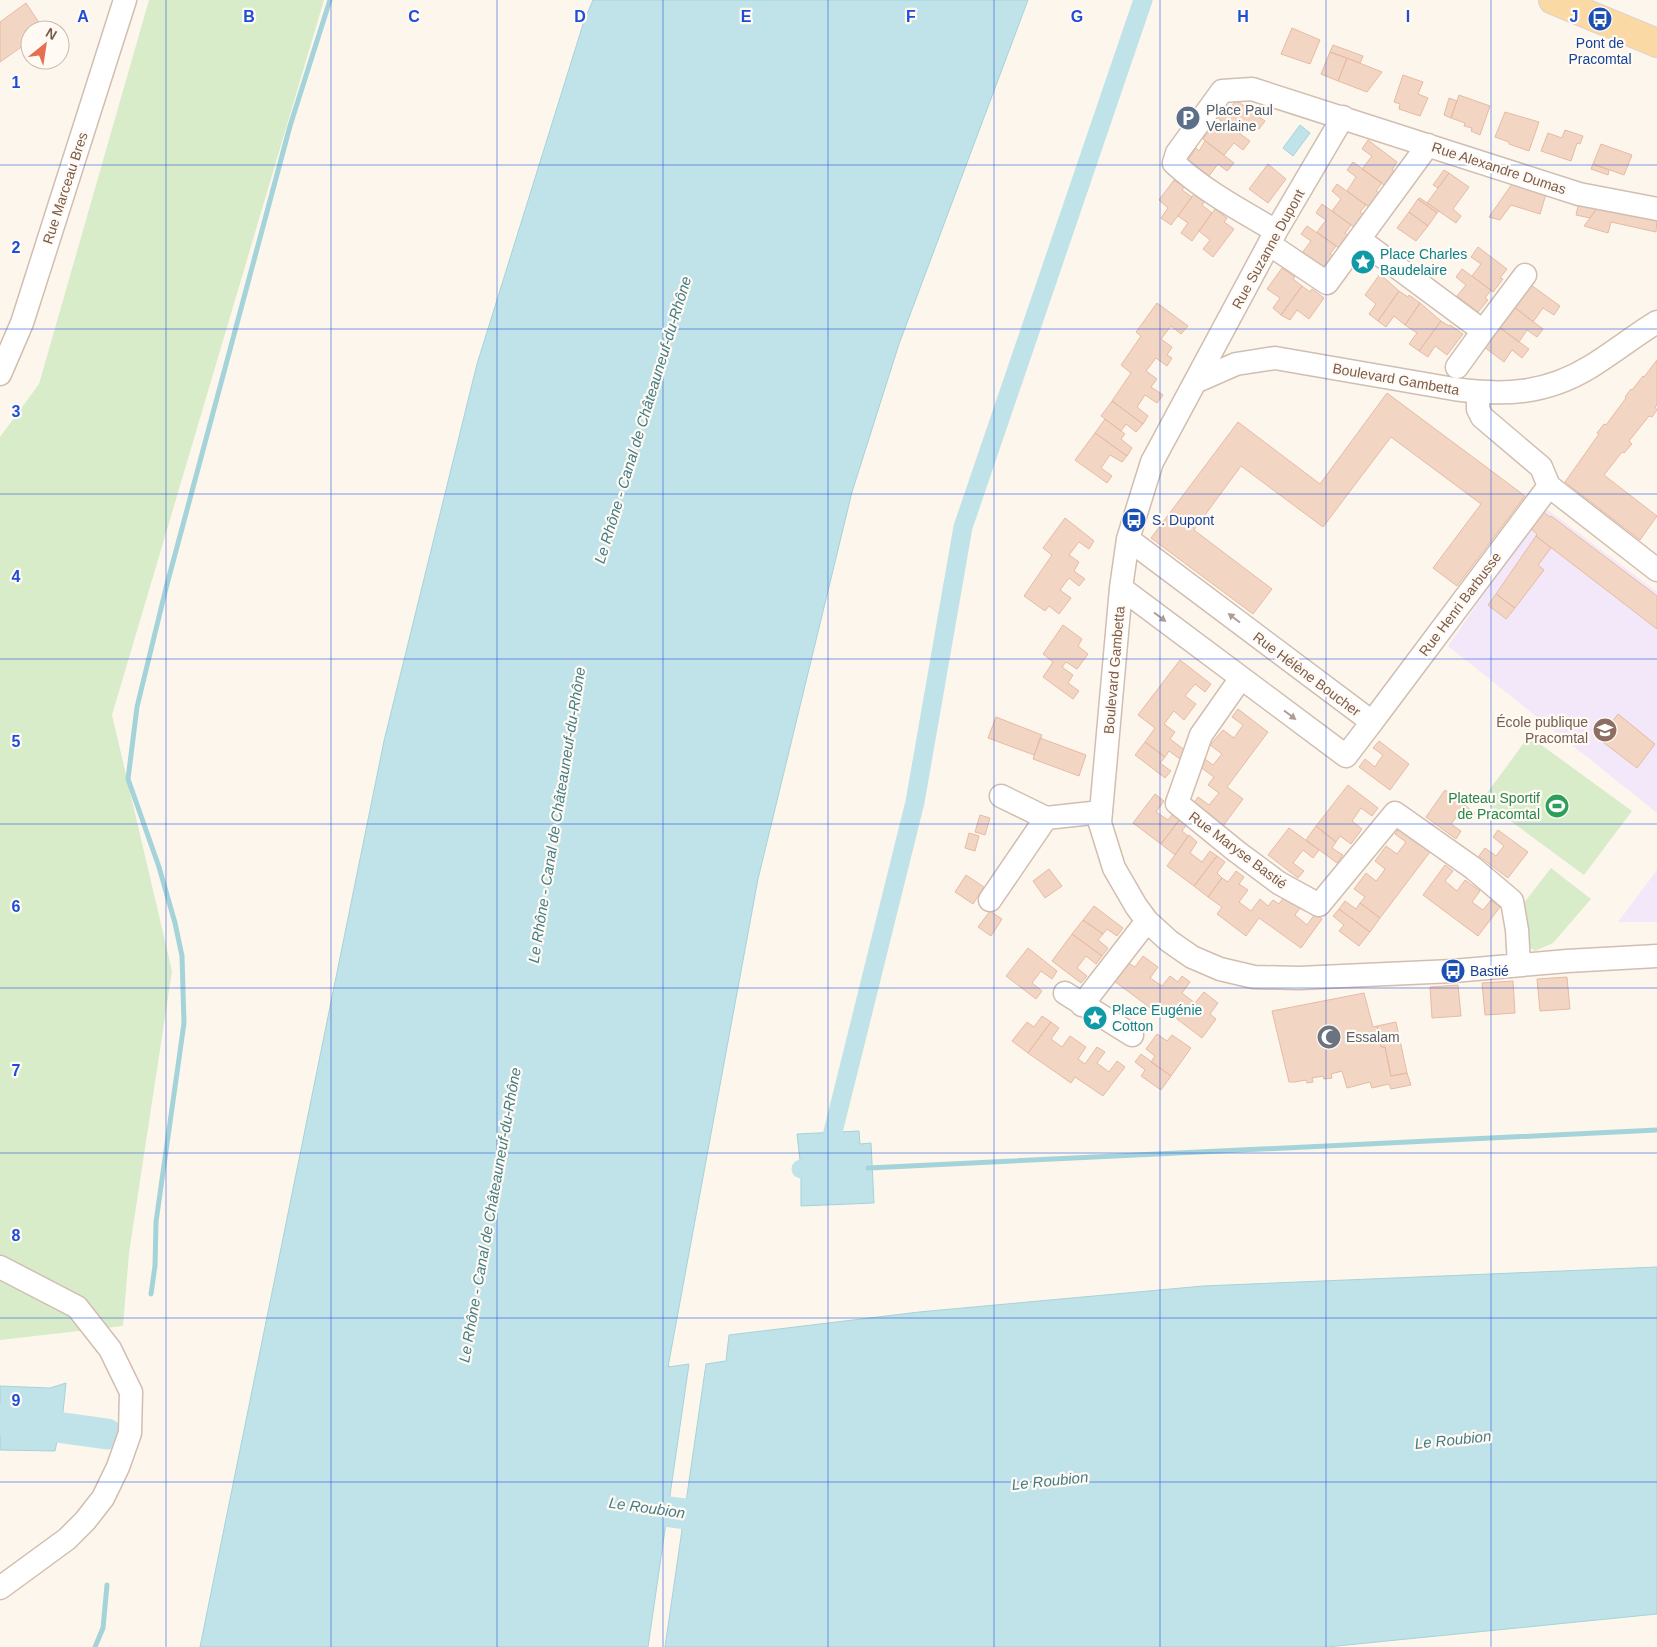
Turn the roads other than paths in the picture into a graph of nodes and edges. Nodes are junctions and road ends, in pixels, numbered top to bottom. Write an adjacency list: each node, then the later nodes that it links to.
1 (126, 0): 13 (street, Rue Marceau Bres)
2 (1554, 0): 3 (main road)
3 (1657, 43)
4 (1343, 117): 5 (street, Rue Alexandre Dumas); 7 (street, Rue Suzanne Dupont); 7 (street)
5 (1428, 145): 6 (street, Rue Alexandre Dumas); 8 (street)
6 (1657, 209)
7 (1273, 237): 8 (street); 14 (street, Rue Suzanne Dupont)
8 (1359, 239): 11 (street)
9 (1525, 274): 11 (street)
10 (1657, 322): 15 (street, Boulevard Gambetta)
11 (1483, 331): 12 (street)
12 (1457, 367)
13 (0, 374)
14 (1195, 382): 15 (street, Boulevard Gambetta); 17 (street, Boulevard Gambetta)
15 (1478, 392): 16 (street)
16 (1549, 486): 18 (street); 21 (street, Rue Henri Barbusse)
17 (1128, 539): 19 (street, Boulevard Gambetta); 21 (street, Rue Hélène Boucher, one-way to 17)
18 (1657, 568)
19 (1121, 588): 20 (street, Rue Hélène Boucher, one-way to 20); 23 (street, Boulevard Gambetta)
20 (1241, 678): 21 (street, Rue Hélène Boucher, one-way to 21); 28 (street, Rue Maryse Bastié)
21 (1372, 722)
22 (1001, 796): 24 (street)
23 (1101, 812): 24 (street); 26 (street, Boulevard Gambetta)
24 (1046, 818): 25 (street)
25 (990, 900)
26 (1147, 921): 28 (street, Boulevard Gambetta); 29 (street)
27 (1657, 956): 28 (street, Boulevard Gambetta)
28 (1519, 965)
29 (1132, 1035)
30 (0, 1267): 31 (street)
31 (0, 1588)

